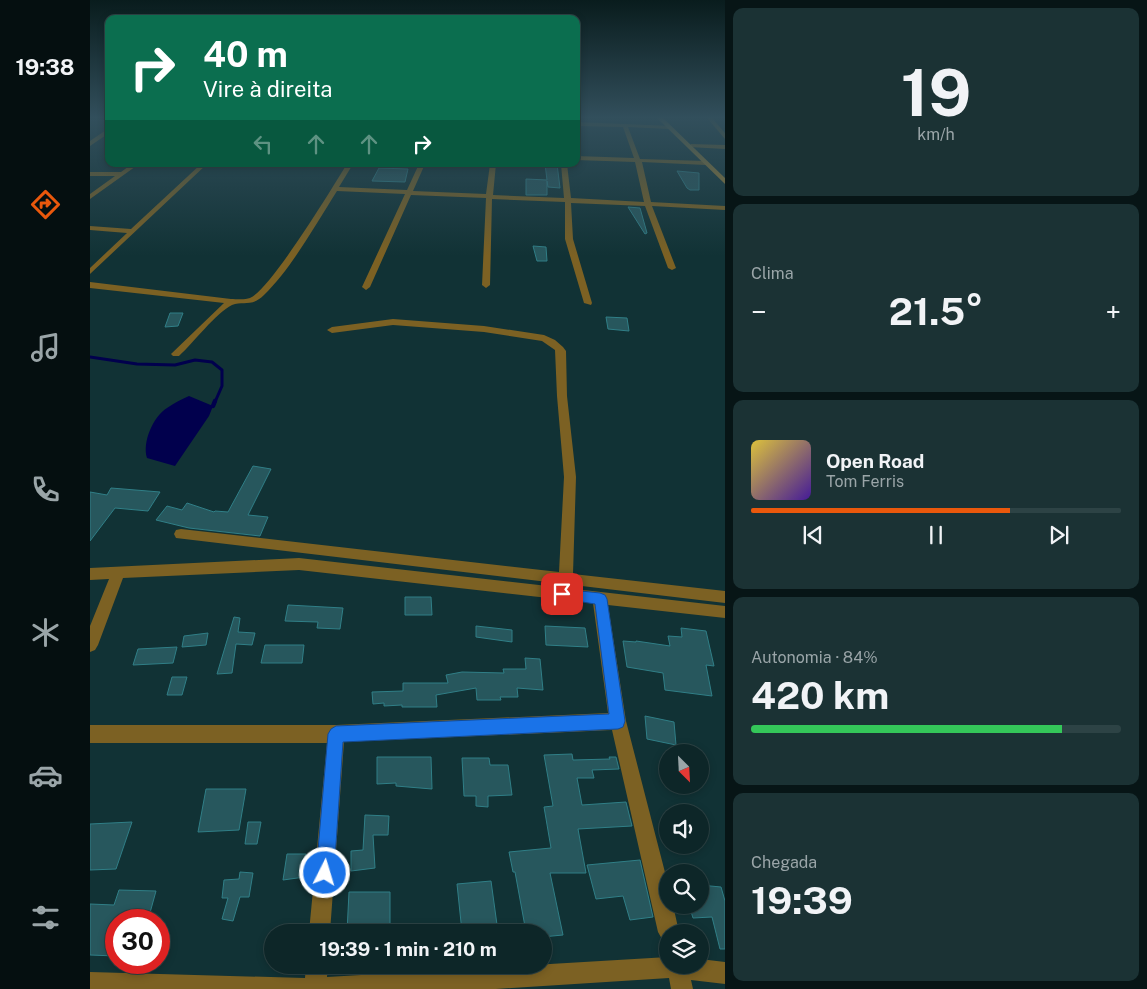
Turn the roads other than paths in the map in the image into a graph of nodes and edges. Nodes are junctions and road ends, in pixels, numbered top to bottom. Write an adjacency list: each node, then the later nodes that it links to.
1 (639, 164): 17 (street)
2 (707, 164): 11 (street)
3 (132, 167): 10 (street)
4 (201, 167): 20 (street)
5 (348, 167): 12 (street)
6 (421, 167): 13 (street)
7 (492, 167): 15 (street)
8 (564, 167): 16 (street)
9 (90, 174): 10 (street)
10 (122, 174): 14 (street)
11 (724, 182)
12 (336, 189): 13 (street); 26 (street)
13 (410, 193): 15 (street); 25 (street)
14 (90, 197)
15 (489, 197): 16 (street); 24 (street)
16 (568, 200): 17 (street); 27 (street)
17 (648, 204): 18 (street); 21 (street)
18 (724, 208)
19 (90, 228): 20 (street)
20 (132, 231): 22 (street)
21 (672, 268)
22 (90, 272)
23 (90, 284): 26 (street)
24 (486, 285)
25 (366, 287)
26 (232, 301): 29 (street)
27 (588, 303)
28 (332, 330): 33 (street)
29 (176, 354)
30 (181, 534): 33 (street)
31 (118, 573): 32 (street); 35 (street); 37 (street)
32 (90, 574)
33 (566, 579): 34 (street)
34 (724, 596)
35 (600, 599): 36 (street); 38 (street)
36 (724, 612)
37 (90, 644)
38 (618, 721): 40 (street); 42 (street)
39 (90, 734): 40 (street)
40 (336, 734): 41 (street)
41 (321, 924)
42 (667, 924)
43 (659, 967): 49 (street)
44 (709, 971): 45 (street)
45 (724, 973)
46 (316, 974): 49 (street)
47 (679, 974): 50 (street)
48 (90, 983): 49 (street)
49 (315, 989)
50 (682, 989)

